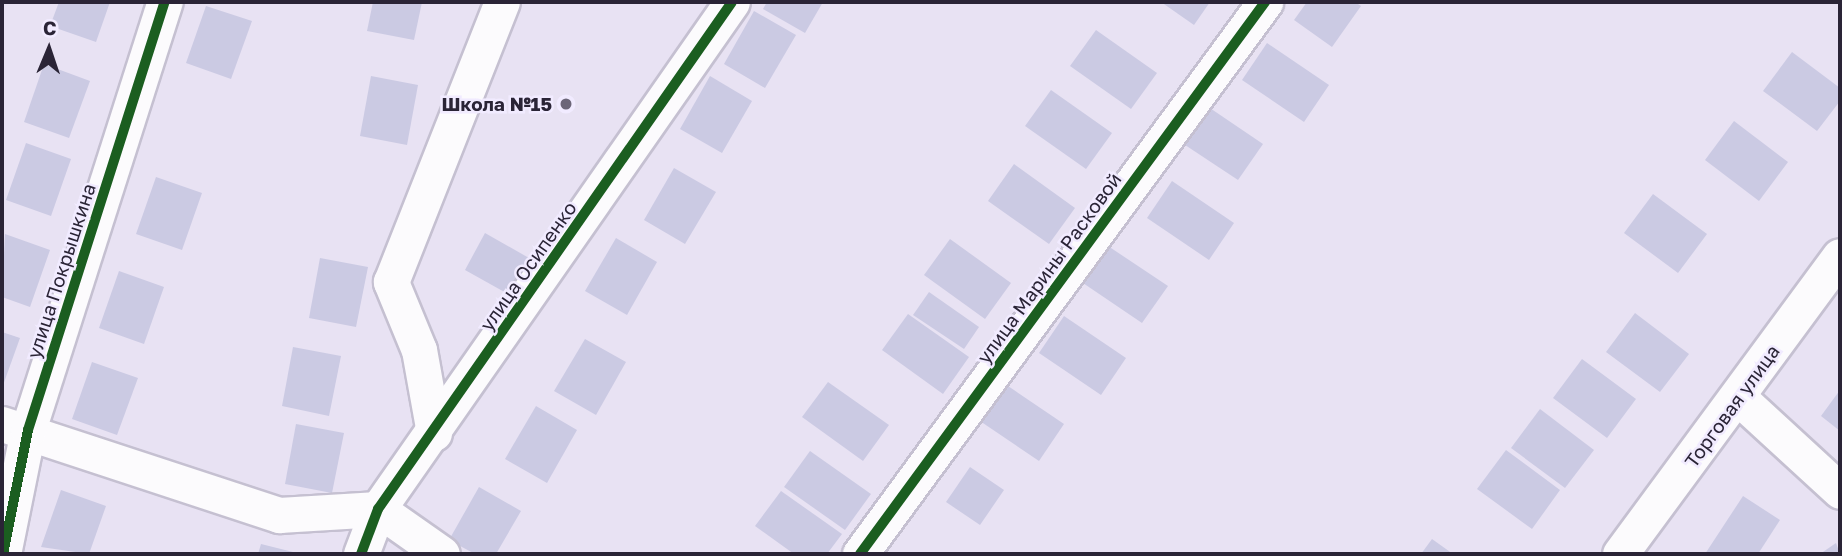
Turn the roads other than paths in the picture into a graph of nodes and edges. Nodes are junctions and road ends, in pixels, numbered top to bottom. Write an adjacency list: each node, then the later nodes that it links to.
1 (165, 2): 7 (street, улица Покрышкина)
2 (502, 2): 8 (street)
3 (732, 2): 8 (street, улица Осипенко)
4 (1265, 2): 14 (street, улица Марины Расковой)
5 (1840, 256): 6 (street, Торговая улица)
6 (1739, 398): 9 (street); 15 (street, Торговая улица)
7 (15, 427): 10 (street); 11 (street, улица Покрышкина)
8 (434, 433): 10 (street, улица Осипенко)
9 (1840, 491)
10 (378, 509): 12 (street, улица Осипенко); 13 (street)
11 (3, 554)
12 (361, 554)
13 (442, 554)
14 (860, 554)
15 (1620, 554)

